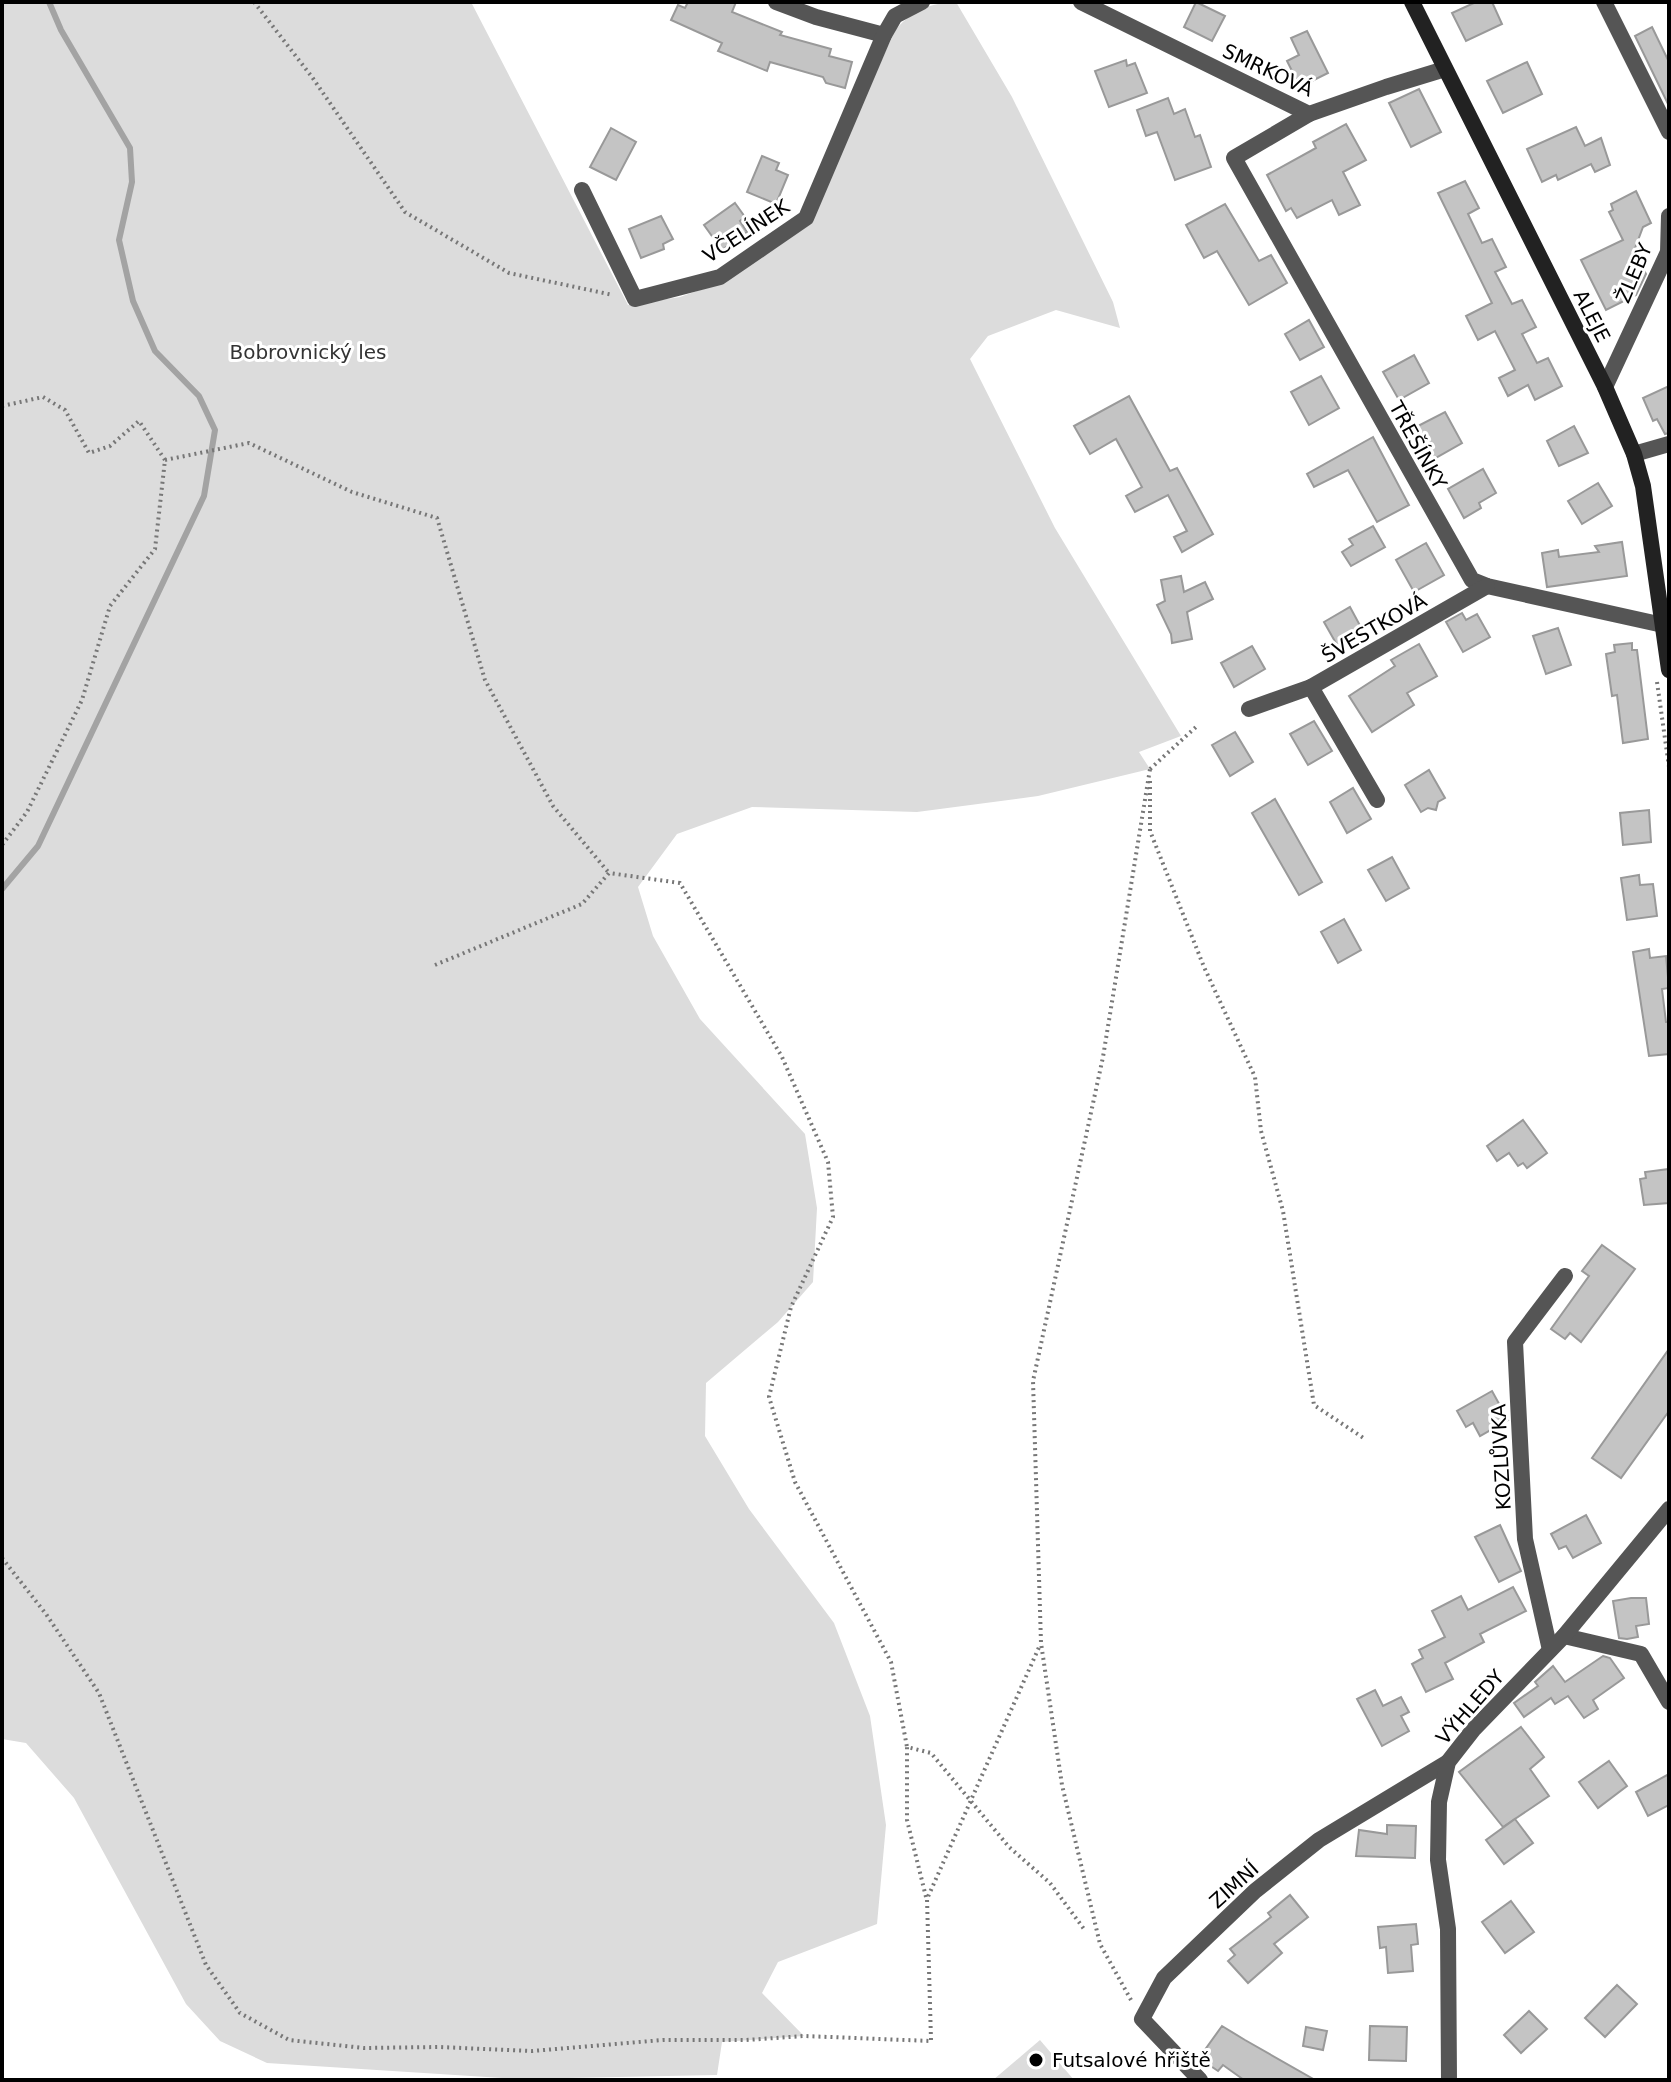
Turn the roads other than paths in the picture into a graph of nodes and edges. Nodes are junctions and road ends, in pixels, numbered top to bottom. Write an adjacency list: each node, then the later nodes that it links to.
1 (776, 2): 6 (street)
2 (922, 2): 6 (street, VČELÍNEK)
3 (1081, 2): 8 (street, SMRKOVÁ)
4 (1412, 2): 7 (street, ALEJE)
5 (1604, 2): 9 (street)
6 (884, 35): 10 (street, VČELÍNEK)
7 (1445, 69): 8 (street, SMRKOVÁ); 13 (street, ALEJE)
8 (1309, 114): 16 (street, TŘEŠÍNKY)
9 (1669, 132)
10 (582, 190)
11 (1669, 216): 12 (street, ŽLEBY)
12 (1668, 253): 13 (street, ŽLEBY)
13 (1605, 387): 15 (street, ALEJE)
14 (1669, 444): 15 (street)
15 (1634, 454): 17 (street, ALEJE)
16 (1487, 586): 17 (street); 19 (street, ŠVESTKOVÁ)
17 (1663, 625): 18 (street, ALEJE)
18 (1663, 675)
19 (1311, 687): 20 (street); 21 (street, ŠVESTKOVÁ)
20 (1249, 709)
21 (1377, 800)
22 (1565, 1276): 25 (street, KOZLŮVKA)
23 (1669, 1509): 24 (street, VÝHLEDY)
24 (1564, 1636): 25 (street, VÝHLEDY); 26 (street)
25 (1550, 1650): 27 (street, VÝHLEDY)
26 (1669, 1702)
27 (1448, 1762): 28 (street, ZIMNÍ); 29 (street, VÝHLEDY)
28 (1200, 2080)
29 (1449, 2080)

